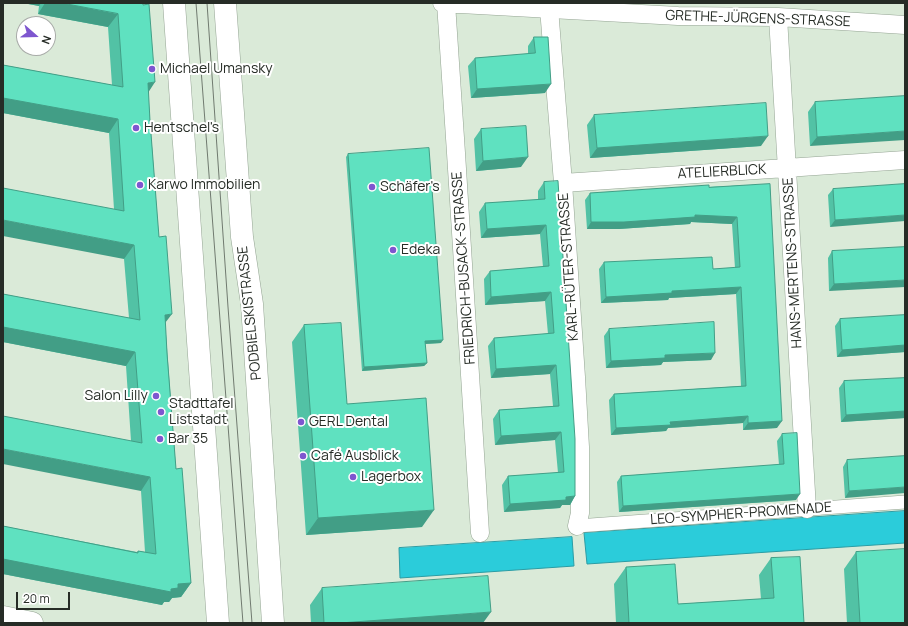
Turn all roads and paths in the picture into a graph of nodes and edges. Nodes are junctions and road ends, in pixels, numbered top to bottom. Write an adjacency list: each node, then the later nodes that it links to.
1 (174, 3): 18 (main road)
2 (225, 3): 19 (main road, PODBIELSKISTRASSE)
3 (442, 3): 4 (street, GRETHE-JÜRGENS-STRASSE)
4 (446, 3): 5 (street, GRETHE-JÜRGENS-STRASSE); 15 (street, FRIEDRICH-BUSACK-STRASSE)
5 (472, 4): 6 (street, GRETHE-JÜRGENS-STRASSE)
6 (549, 8): 7 (street, GRETHE-JÜRGENS-STRASSE); 11 (street, KARL-RÜTER-STRASSE)
7 (778, 17): 8 (street, GRETHE-JÜRGENS-STRASSE); 10 (street, HANS-MERTENS-STRASSE)
8 (905, 25)
9 (905, 160): 10 (street, ATELIERBLICK)
10 (788, 169): 11 (street, ATELIERBLICK); 13 (street, HANS-MERTENS-STRASSE)
11 (563, 183): 14 (street, KARL-RÜTER-STRASSE)
12 (905, 502): 13 (street, LEO-SYMPHER-PROMENADE)
13 (807, 509): 14 (street, LEO-SYMPHER-PROMENADE)
14 (577, 526)
15 (480, 533)
16 (3, 617): 17 (main road)
17 (32, 623)
18 (218, 623)
19 (273, 623)

